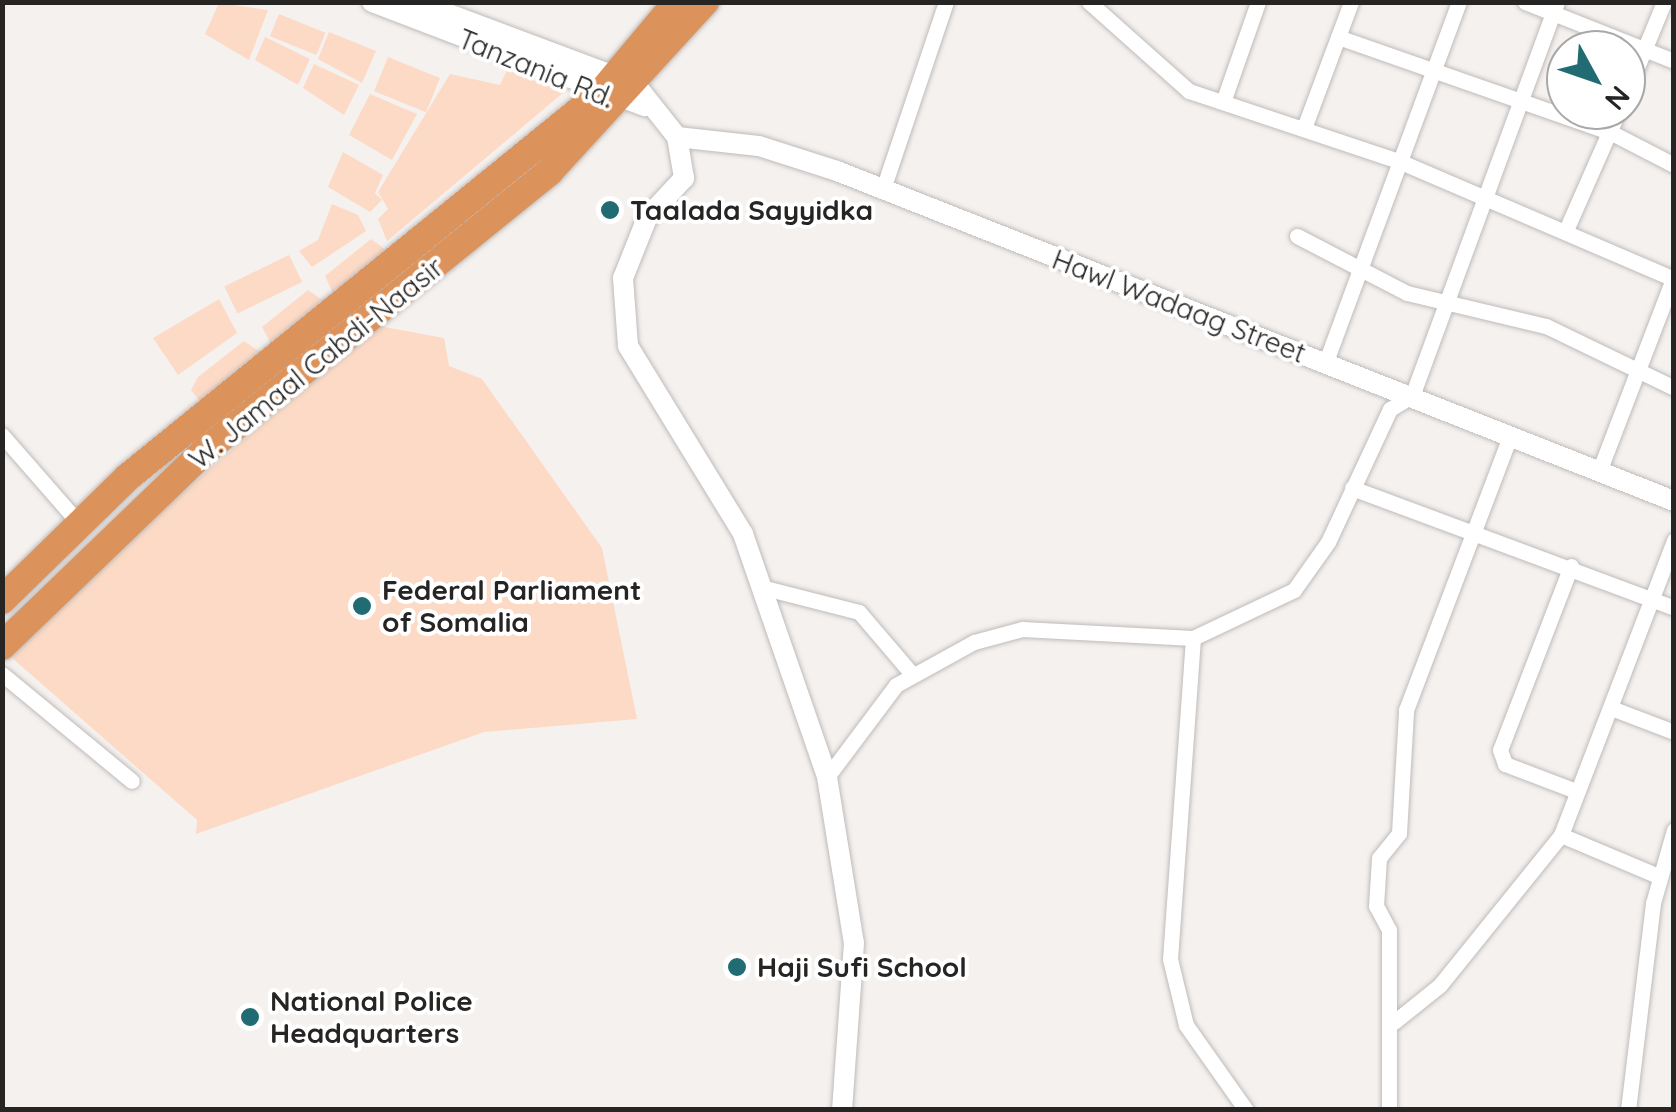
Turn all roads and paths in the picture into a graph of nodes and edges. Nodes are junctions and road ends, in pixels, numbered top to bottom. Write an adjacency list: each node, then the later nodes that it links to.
1 (372, 2): 19 (street, Tanzania Rd.)
2 (417, 2): 19 (street, Tanzania Rd.)
3 (678, 2): 19 (highway)
4 (705, 2): 19 (highway)
5 (946, 2): 27 (street)
6 (1089, 2): 21 (street)
7 (1258, 2): 21 (street)
8 (1351, 2): 14 (street)
9 (1459, 2): 18 (street)
10 (1525, 2): 12 (street)
11 (1664, 2): 15 (street)
12 (1556, 7): 13 (street); 20 (street)
13 (1606, 30)
14 (1338, 37): 18 (street); 22 (street)
15 (1646, 46)
16 (1646, 48): 17 (street)
17 (1674, 61)
18 (1434, 75): 20 (street); 25 (street)
19 (622, 93): 24 (street, Tanzania Rd.); 32 (highway, W. Jamaal Cabdi-Naasir)
20 (1522, 101): 23 (street); 28 (street)
21 (1224, 102): 22 (street)
22 (1304, 128): 25 (street)
23 (1610, 132): 26 (street); 29 (street)
24 (677, 138): 27 (street, Hawl Wadaag Street); 48 (street)
25 (1401, 162): 28 (street); 31 (street)
26 (1674, 165)
27 (883, 189): 35 (street, Hawl Wadaag Street)
28 (1484, 196): 29 (street); 34 (street)
29 (1566, 230): 33 (street)
30 (1297, 236): 31 (street)
31 (1360, 272): 34 (street); 35 (street)
32 (400, 275): 44 (highway, W. Jamaal Cabdi-Naasir); 52 (highway, W. Jamaal Cabdi-Naasir)
33 (1673, 278): 36 (street)
34 (1447, 298): 36 (street); 38 (street)
35 (1326, 364): 38 (street, Hawl Wadaag Street)
36 (1638, 373): 37 (street); 41 (street)
37 (1674, 388)
38 (1412, 396): 40 (street, Hawl Wadaag Street); 42 (street)
39 (2, 435): 44 (street)
40 (1510, 436): 41 (street, Hawl Wadaag Street); 45 (street)
41 (1600, 469): 43 (street, Hawl Wadaag Street)
42 (1352, 488): 45 (street); 53 (street)
43 (1674, 501)
44 (78, 522): 50 (highway, W. Jamaal Cabdi-Naasir)
45 (1478, 531): 47 (street); 65 (street)
46 (1674, 540): 49 (street)
47 (1571, 566): 49 (street); 61 (street)
48 (765, 588): 56 (street); 59 (street)
49 (1652, 600): 51 (street); 57 (street)
50 (2, 602): 52 (highway)
51 (1674, 608)
52 (28, 616): 54 (highway, W. Jamaal Cabdi-Naasir)
53 (1194, 638): 56 (street); 67 (street)
54 (2, 646)
55 (2, 674): 60 (street)
56 (912, 674): 59 (street)
57 (1611, 708): 58 (street); 61 (street)
58 (1674, 732)
59 (826, 777): 66 (street)
60 (132, 781)
61 (1576, 790): 63 (street)
62 (1674, 830): 64 (street)
63 (1561, 835): 64 (street); 65 (street)
64 (1658, 876): 69 (street)
65 (1394, 1022): 68 (street)
66 (842, 1110)
67 (1246, 1110)
68 (1389, 1110)
69 (1628, 1110)

